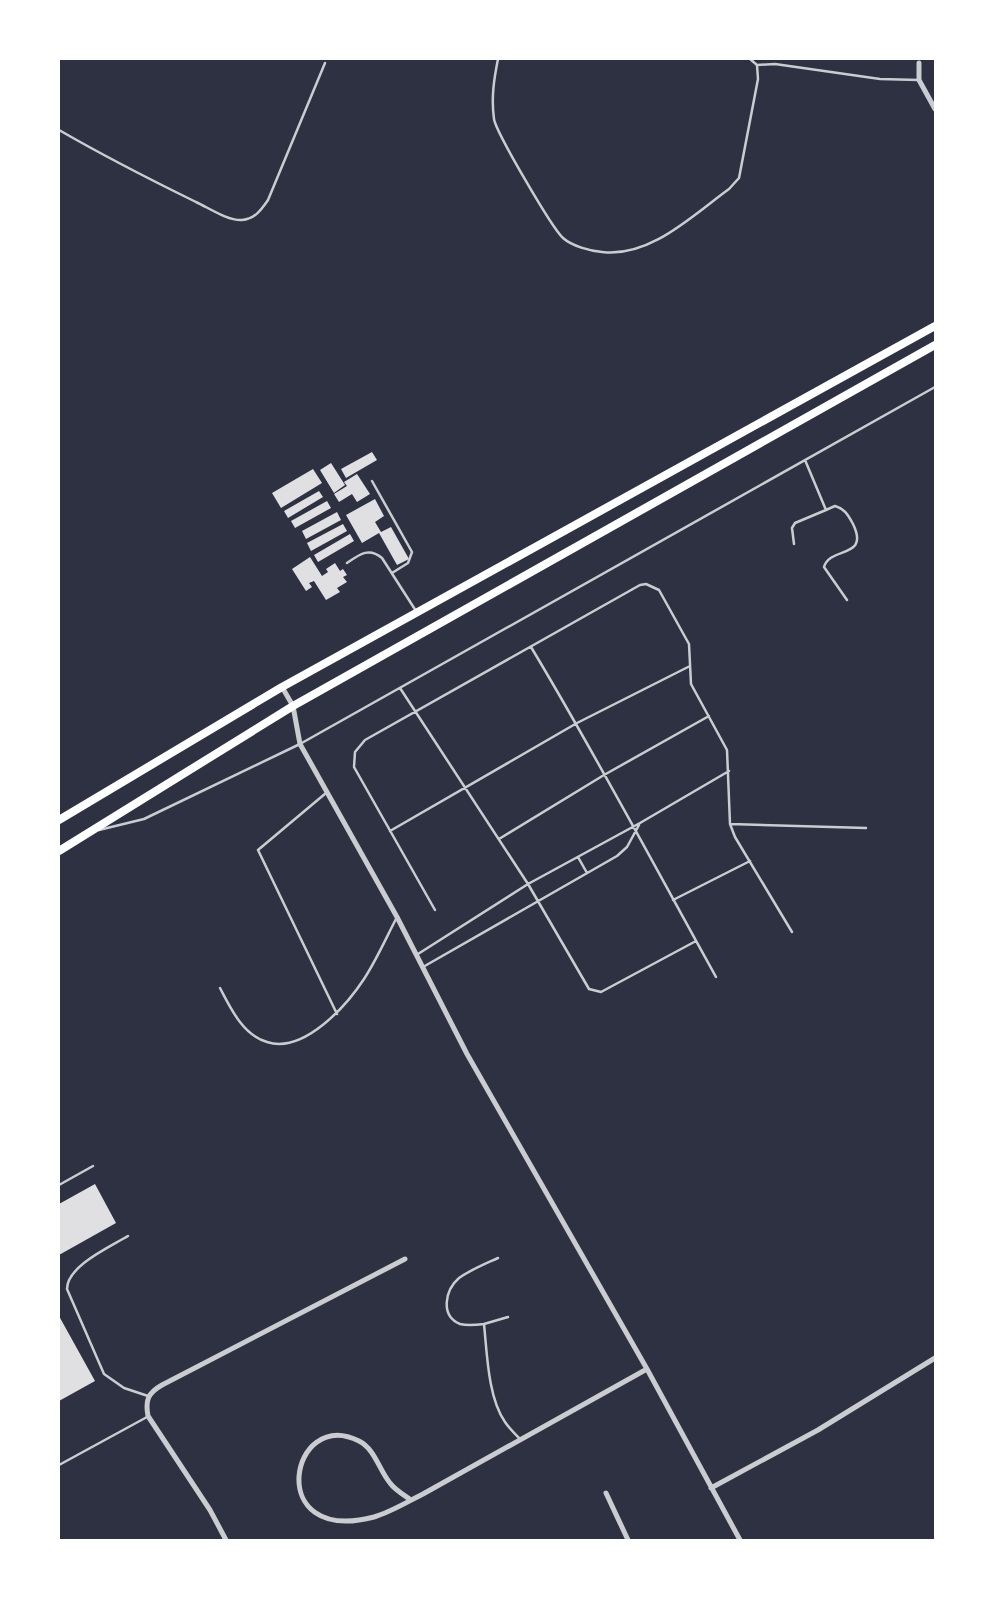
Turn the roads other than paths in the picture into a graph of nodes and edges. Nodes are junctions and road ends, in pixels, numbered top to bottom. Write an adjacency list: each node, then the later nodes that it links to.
1 (498, 59): 5 (lane)
2 (750, 59): 5 (lane)
3 (325, 63): 8 (lane)
4 (920, 63): 6 (street)
5 (757, 65): 6 (lane)
6 (919, 80): 7 (street)
7 (935, 108)
8 (59, 130)
9 (935, 326): 19 (main road)
10 (935, 345): 24 (main road)
11 (935, 387): 12 (lane)
12 (805, 460): 14 (lane); 23 (lane)
13 (372, 481): 17 (lane)
14 (826, 510): 15 (lane); 18 (lane)
15 (794, 544)
16 (347, 563): 17 (lane)
17 (392, 573): 19 (lane)
18 (847, 600)
19 (417, 613): 22 (main road)
20 (531, 647): 21 (lane); 25 (lane); 27 (lane)
21 (690, 666): 26 (lane); 27 (lane)
22 (282, 687): 24 (street); 33 (main road)
23 (400, 688): 25 (lane); 28 (lane)
24 (293, 706): 28 (street); 39 (main road)
25 (414, 713): 31 (lane); 38 (lane)
26 (709, 716): 29 (lane); 30 (lane)
27 (577, 723): 30 (lane); 31 (lane)
28 (300, 744): 32 (street); 39 (lane)
29 (729, 771): 34 (lane); 35 (lane)
30 (604, 775): 36 (lane); 41 (lane)
31 (466, 786): 38 (lane); 41 (lane)
32 (327, 792): 50 (street); 57 (lane)
33 (59, 820)
34 (640, 824): 36 (lane); 40 (lane)
35 (730, 824): 37 (lane); 44 (lane)
36 (632, 828): 40 (lane); 43 (lane)
37 (866, 828)
38 (390, 831): 49 (lane)
39 (90, 832): 42 (main road)
40 (635, 834): 45 (lane); 47 (lane)
41 (499, 840): 46 (lane)
42 (59, 851)
43 (578, 857): 45 (lane); 46 (lane)
44 (750, 861): 47 (lane); 51 (lane)
45 (587, 873): 48 (lane)
46 (528, 884): 48 (lane); 53 (lane)
47 (673, 900): 52 (lane)
48 (538, 901): 52 (lane); 54 (lane)
49 (436, 910)
50 (397, 917): 53 (street); 57 (lane)
51 (792, 932)
52 (696, 941): 55 (lane)
53 (416, 955): 54 (street)
54 (423, 967): 66 (street)
55 (716, 976)
56 (220, 988): 57 (lane)
57 (338, 1014)
58 (93, 1166): 59 (lane)
59 (59, 1185)
60 (128, 1236): 67 (lane)
61 (498, 1258): 64 (lane)
62 (406, 1259): 67 (street)
63 (508, 1317): 64 (lane)
64 (484, 1324): 69 (lane)
65 (935, 1358): 71 (street)
66 (647, 1369): 69 (street); 71 (street)
67 (148, 1396): 68 (street)
68 (148, 1416): 70 (lane); 74 (street)
69 (520, 1440): 73 (street)
70 (59, 1465)
71 (711, 1488): 76 (street)
72 (606, 1493): 75 (street)
73 (411, 1500): 73 (street)
74 (226, 1540)
75 (628, 1540)
76 (740, 1540)

